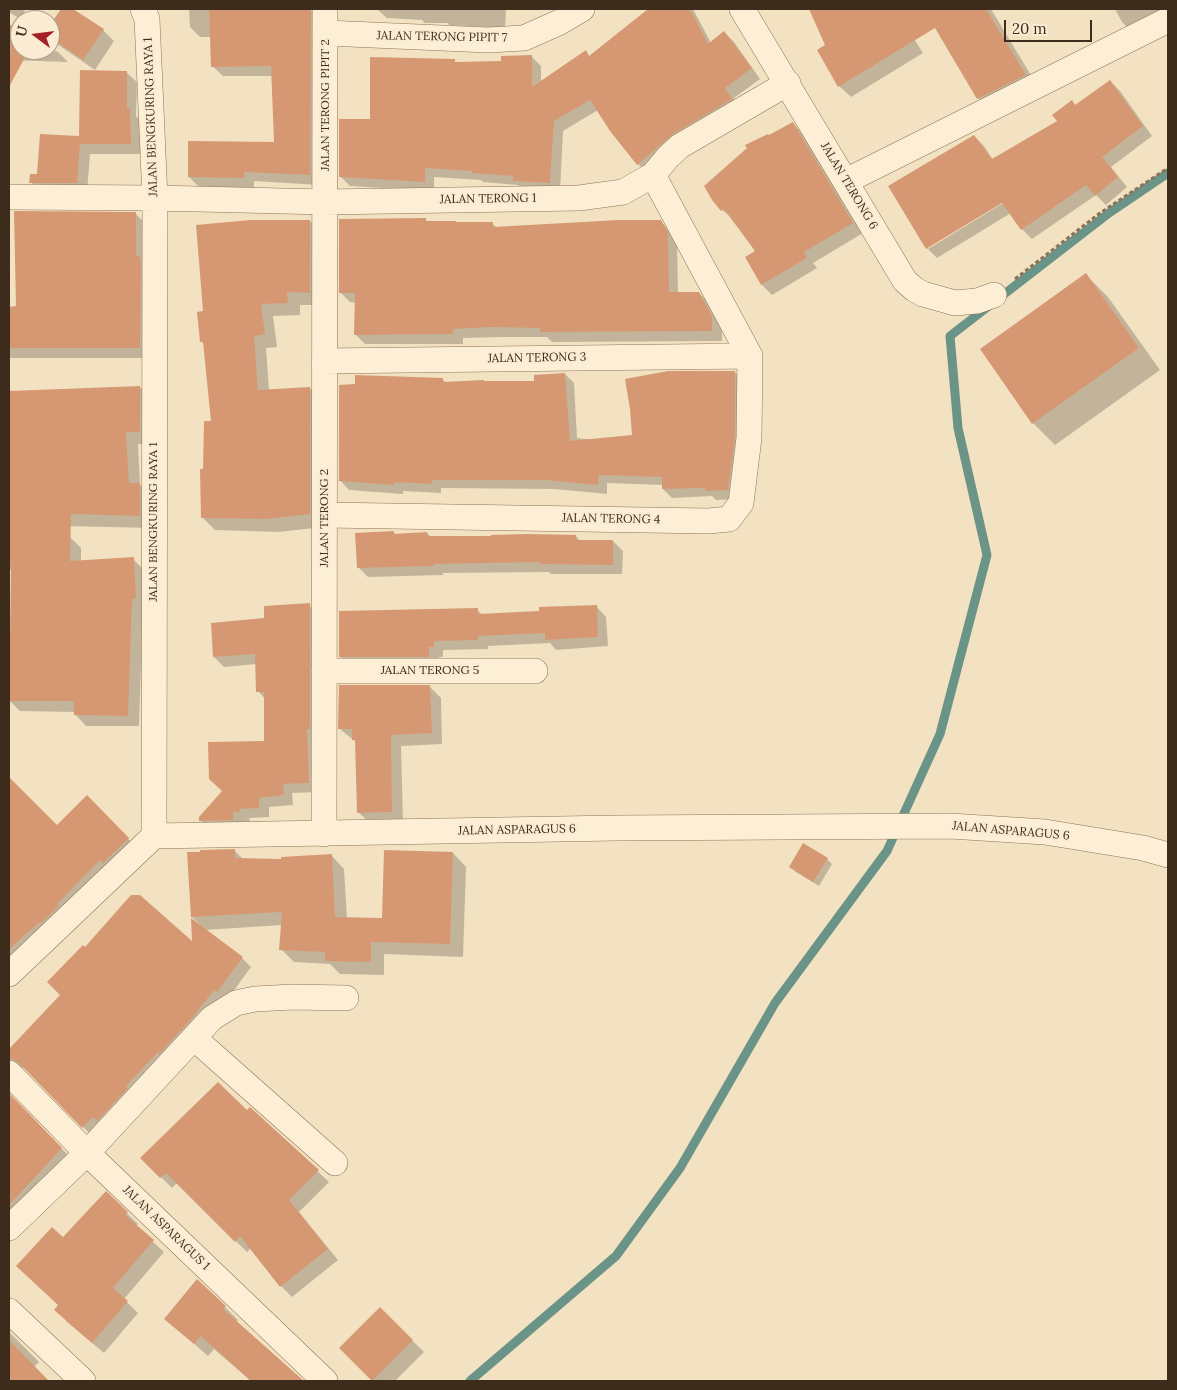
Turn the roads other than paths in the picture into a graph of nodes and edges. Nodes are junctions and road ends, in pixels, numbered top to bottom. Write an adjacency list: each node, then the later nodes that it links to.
1 (142, 9): 10 (street, JALAN BENGKURING RAYA 1)
2 (582, 9): 5 (street, JALAN TERONG PIPIT 7)
3 (742, 9): 6 (street, JALAN TERONG 6)
4 (1168, 20): 8 (street)
5 (325, 21): 11 (street, JALAN TERONG PIPIT 2)
6 (788, 83): 7 (street, JALAN TERONG 1); 8 (street, JALAN TERONG 6)
7 (653, 175): 11 (street, JALAN TERONG 1); 13 (street)
8 (846, 181): 12 (street, JALAN TERONG 6)
9 (9, 197): 10 (street, JALAN TERONG 1)
10 (155, 198): 11 (street, JALAN TERONG 1); 19 (street, JALAN BENGKURING RAYA 1)
11 (326, 202): 14 (street, JALAN TERONG 2)
12 (994, 295)
13 (750, 356): 14 (street, JALAN TERONG 3); 15 (street, JALAN TERONG 4)
14 (324, 361): 15 (street, JALAN TERONG 2)
15 (325, 515): 16 (street, JALAN TERONG 2)
16 (324, 671): 17 (street, JALAN TERONG 5); 18 (street, JALAN TERONG 2)
17 (535, 671)
18 (324, 834): 19 (street, JALAN ASPARAGUS 6); 20 (street, JALAN ASPARAGUS 6)
19 (154, 836): 21 (street)
20 (1168, 855)
21 (9, 974)
22 (346, 998): 23 (street)
23 (194, 1038): 25 (street); 26 (street)
24 (9, 1073): 25 (street, JALAN ASPARAGUS 1)
25 (87, 1152): 27 (street); 30 (street, JALAN ASPARAGUS 1)
26 (335, 1164)
27 (9, 1228)
28 (9, 1310): 29 (street)
29 (83, 1381)
30 (324, 1381)

